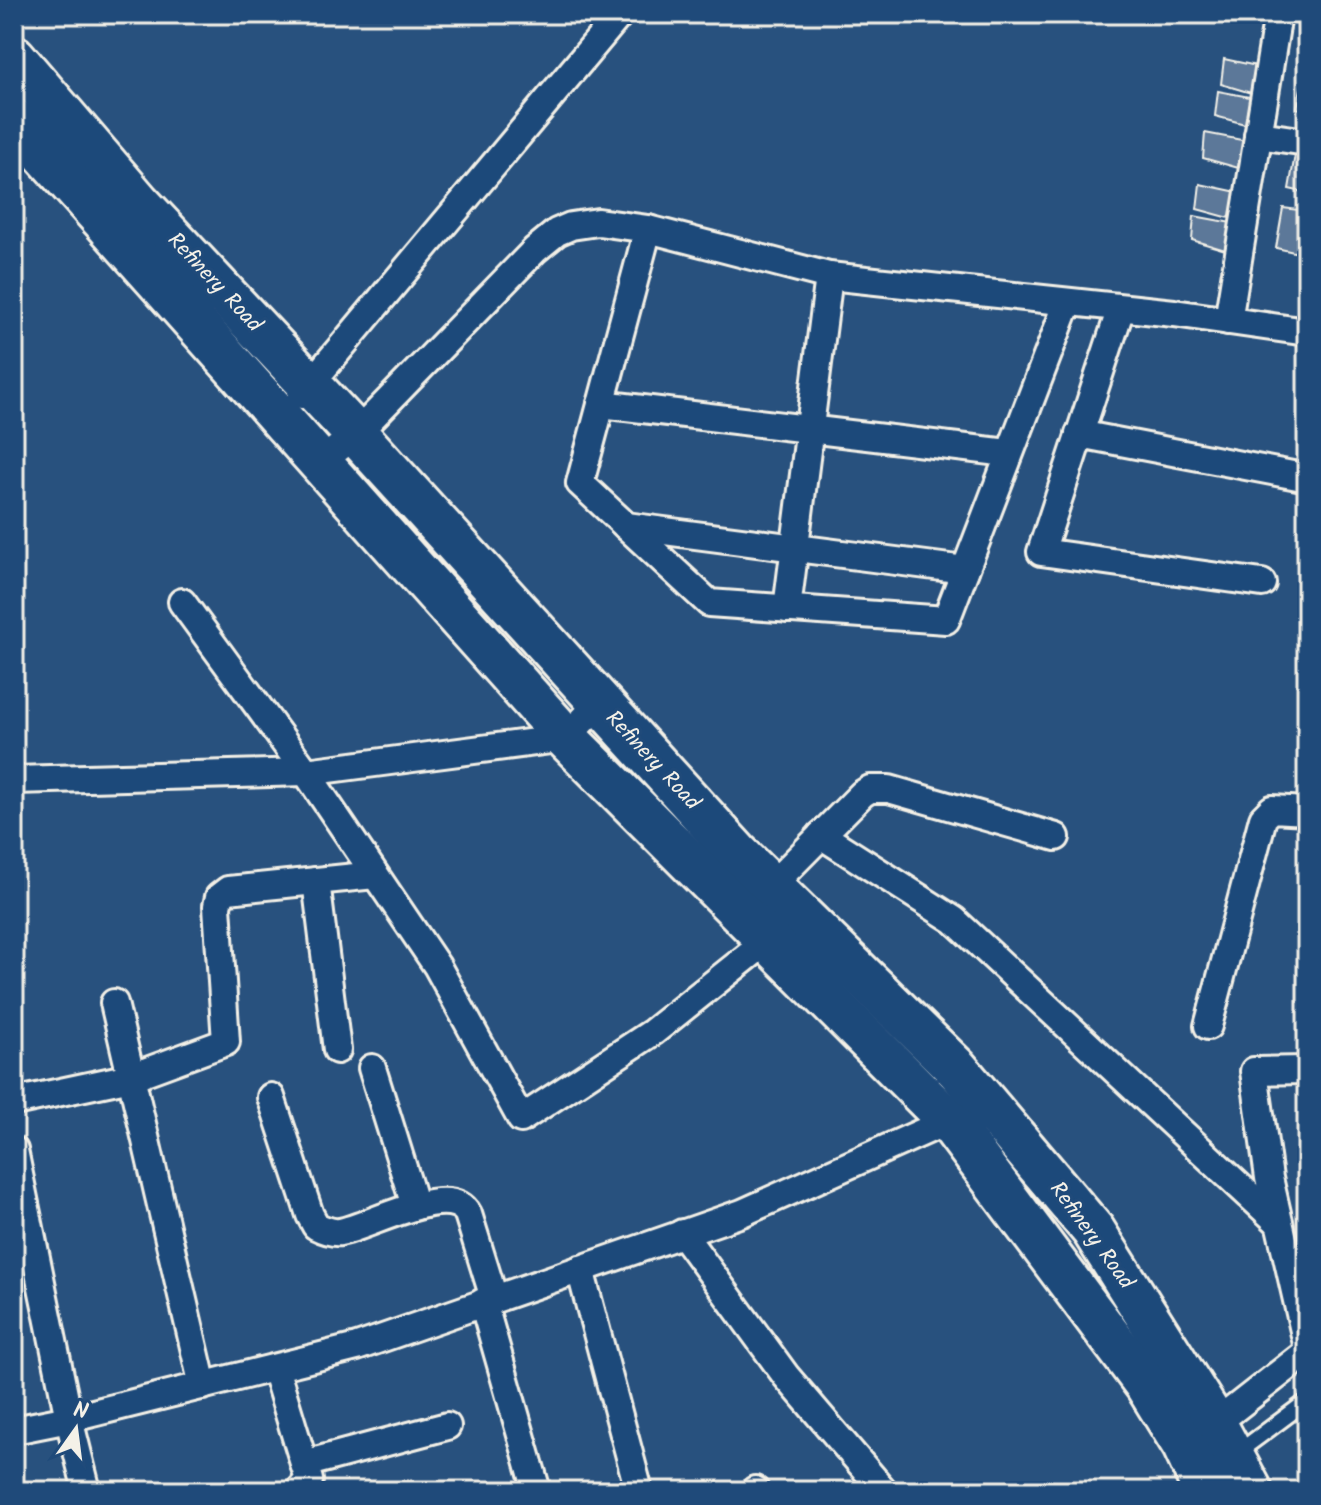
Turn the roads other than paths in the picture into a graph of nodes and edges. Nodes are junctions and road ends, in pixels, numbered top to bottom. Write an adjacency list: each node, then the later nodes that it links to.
1 (620, 14): 13 (street)
2 (1278, 14): 5 (street)
3 (14, 57): 13 (main road, Refinery Road)
4 (14, 120): 15 (main road, Refinery Road)
5 (1258, 135): 6 (street); 11 (street)
6 (1307, 142)
7 (648, 229): 8 (street); 14 (street); 17 (street)
8 (829, 276): 9 (street); 16 (street)
9 (1068, 302): 10 (street); 19 (street)
10 (1121, 308): 11 (street); 18 (street)
11 (1228, 321): 12 (street)
12 (1307, 332)
13 (309, 386): 15 (street); 17 (main road, Refinery Road)
14 (601, 404): 16 (street); 22 (street)
15 (281, 417): 20 (main road, Refinery Road)
16 (810, 430): 19 (street); 23 (street)
17 (356, 434): 20 (street); 28 (main road, Refinery Road)
18 (1079, 434): 21 (street); 25 (street)
19 (1008, 453): 24 (street)
20 (321, 462): 29 (main road, Refinery Road)
21 (1303, 477)
22 (626, 526): 23 (street); 27 (street)
23 (795, 548): 24 (street); 27 (street)
24 (965, 570): 27 (street)
25 (1262, 583)
26 (182, 602): 30 (street)
27 (787, 609)
28 (599, 703): 29 (street); 37 (main road, Refinery Road)
29 (566, 738): 30 (street); 38 (main road, Refinery Road)
30 (306, 772): 31 (street); 35 (street)
31 (17, 784)
32 (1307, 811): 40 (street)
33 (821, 835): 34 (street); 37 (street); 51 (street)
34 (1056, 837)
35 (375, 875): 36 (street); 38 (street)
36 (316, 881): 41 (street); 44 (street)
37 (771, 886): 47 (main road, Refinery Road)
38 (767, 941): 48 (main road, Refinery Road)
39 (114, 1003): 44 (street)
40 (1208, 1026)
41 (337, 1050)
42 (372, 1068): 50 (street)
43 (1307, 1070): 51 (street)
44 (131, 1077): 46 (street); 58 (street)
45 (271, 1097): 50 (street)
46 (14, 1102)
47 (988, 1103): 48 (street); 64 (main road, Refinery Road)
48 (949, 1121): 52 (street); 64 (main road, Refinery Road)
49 (14, 1150): 60 (street)
50 (415, 1206): 54 (street)
51 (1279, 1223): 55 (street)
52 (682, 1233): 53 (street); 69 (street)
53 (580, 1269): 54 (street); 68 (street)
54 (489, 1300): 57 (street); 67 (street)
55 (1307, 1344)
56 (1307, 1352): 64 (street)
57 (275, 1368): 58 (street); 63 (street)
58 (203, 1386): 60 (street)
59 (1307, 1401): 64 (lane)
60 (69, 1419): 62 (street); 65 (street)
61 (447, 1426): 63 (street)
62 (14, 1430)
63 (304, 1464): 66 (street)
64 (1226, 1471)
65 (87, 1491)
66 (299, 1491)
67 (537, 1491)
68 (639, 1491)
69 (884, 1491)

